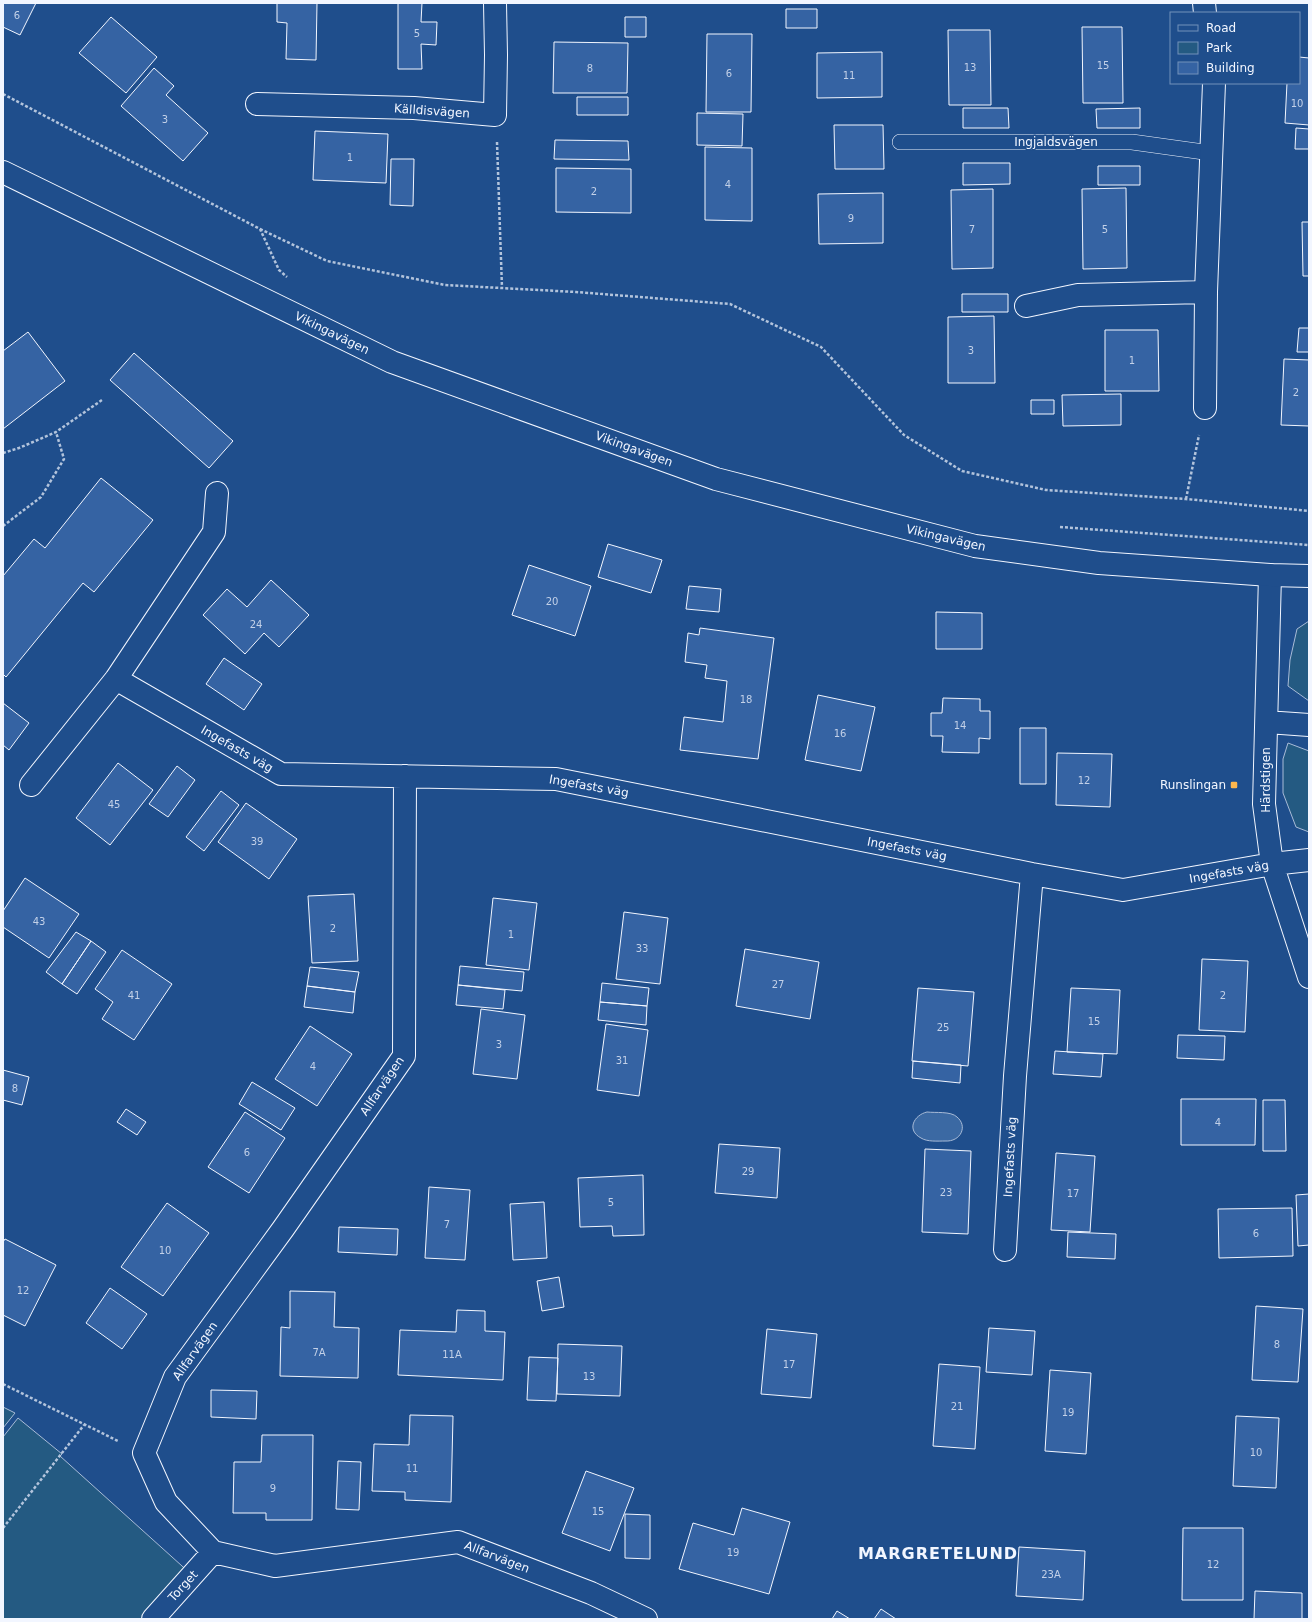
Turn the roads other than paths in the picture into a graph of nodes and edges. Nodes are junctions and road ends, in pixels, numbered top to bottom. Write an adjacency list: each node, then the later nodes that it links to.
1 (495, 3): 3 (street, Källdisvägen)
2 (1214, 84): 5 (street)
3 (257, 104)
4 (900, 142): 5 (lane, Ingjaldsvägen)
5 (1211, 153): 7 (street)
6 (3, 172): 11 (street, Vikingavägen)
7 (1206, 292): 8 (street); 9 (street)
8 (1026, 306)
9 (1205, 408)
10 (218, 493): 13 (street)
11 (1270, 576): 12 (street, Vikingavägen); 14 (street, Härdstigen)
12 (1309, 576)
13 (116, 679): 16 (street, Ingefasts väg); 17 (street)
14 (1267, 722): 15 (street); 19 (street, Härdstigen)
15 (1309, 725)
16 (406, 776): 20 (street, Ingefasts väg); 23 (street, Allfarvägen)
17 (30, 785)
18 (1309, 860): 19 (street, Ingefasts väg)
19 (1272, 864): 20 (street, Ingefasts väg); 21 (street, Härdstigen)
20 (1032, 874): 22 (street, Ingefasts väg)
21 (1309, 977)
22 (1005, 1250)
23 (213, 1552): 24 (street, Torget); 25 (street, Allfarvägen)
24 (153, 1619)
25 (646, 1619)

